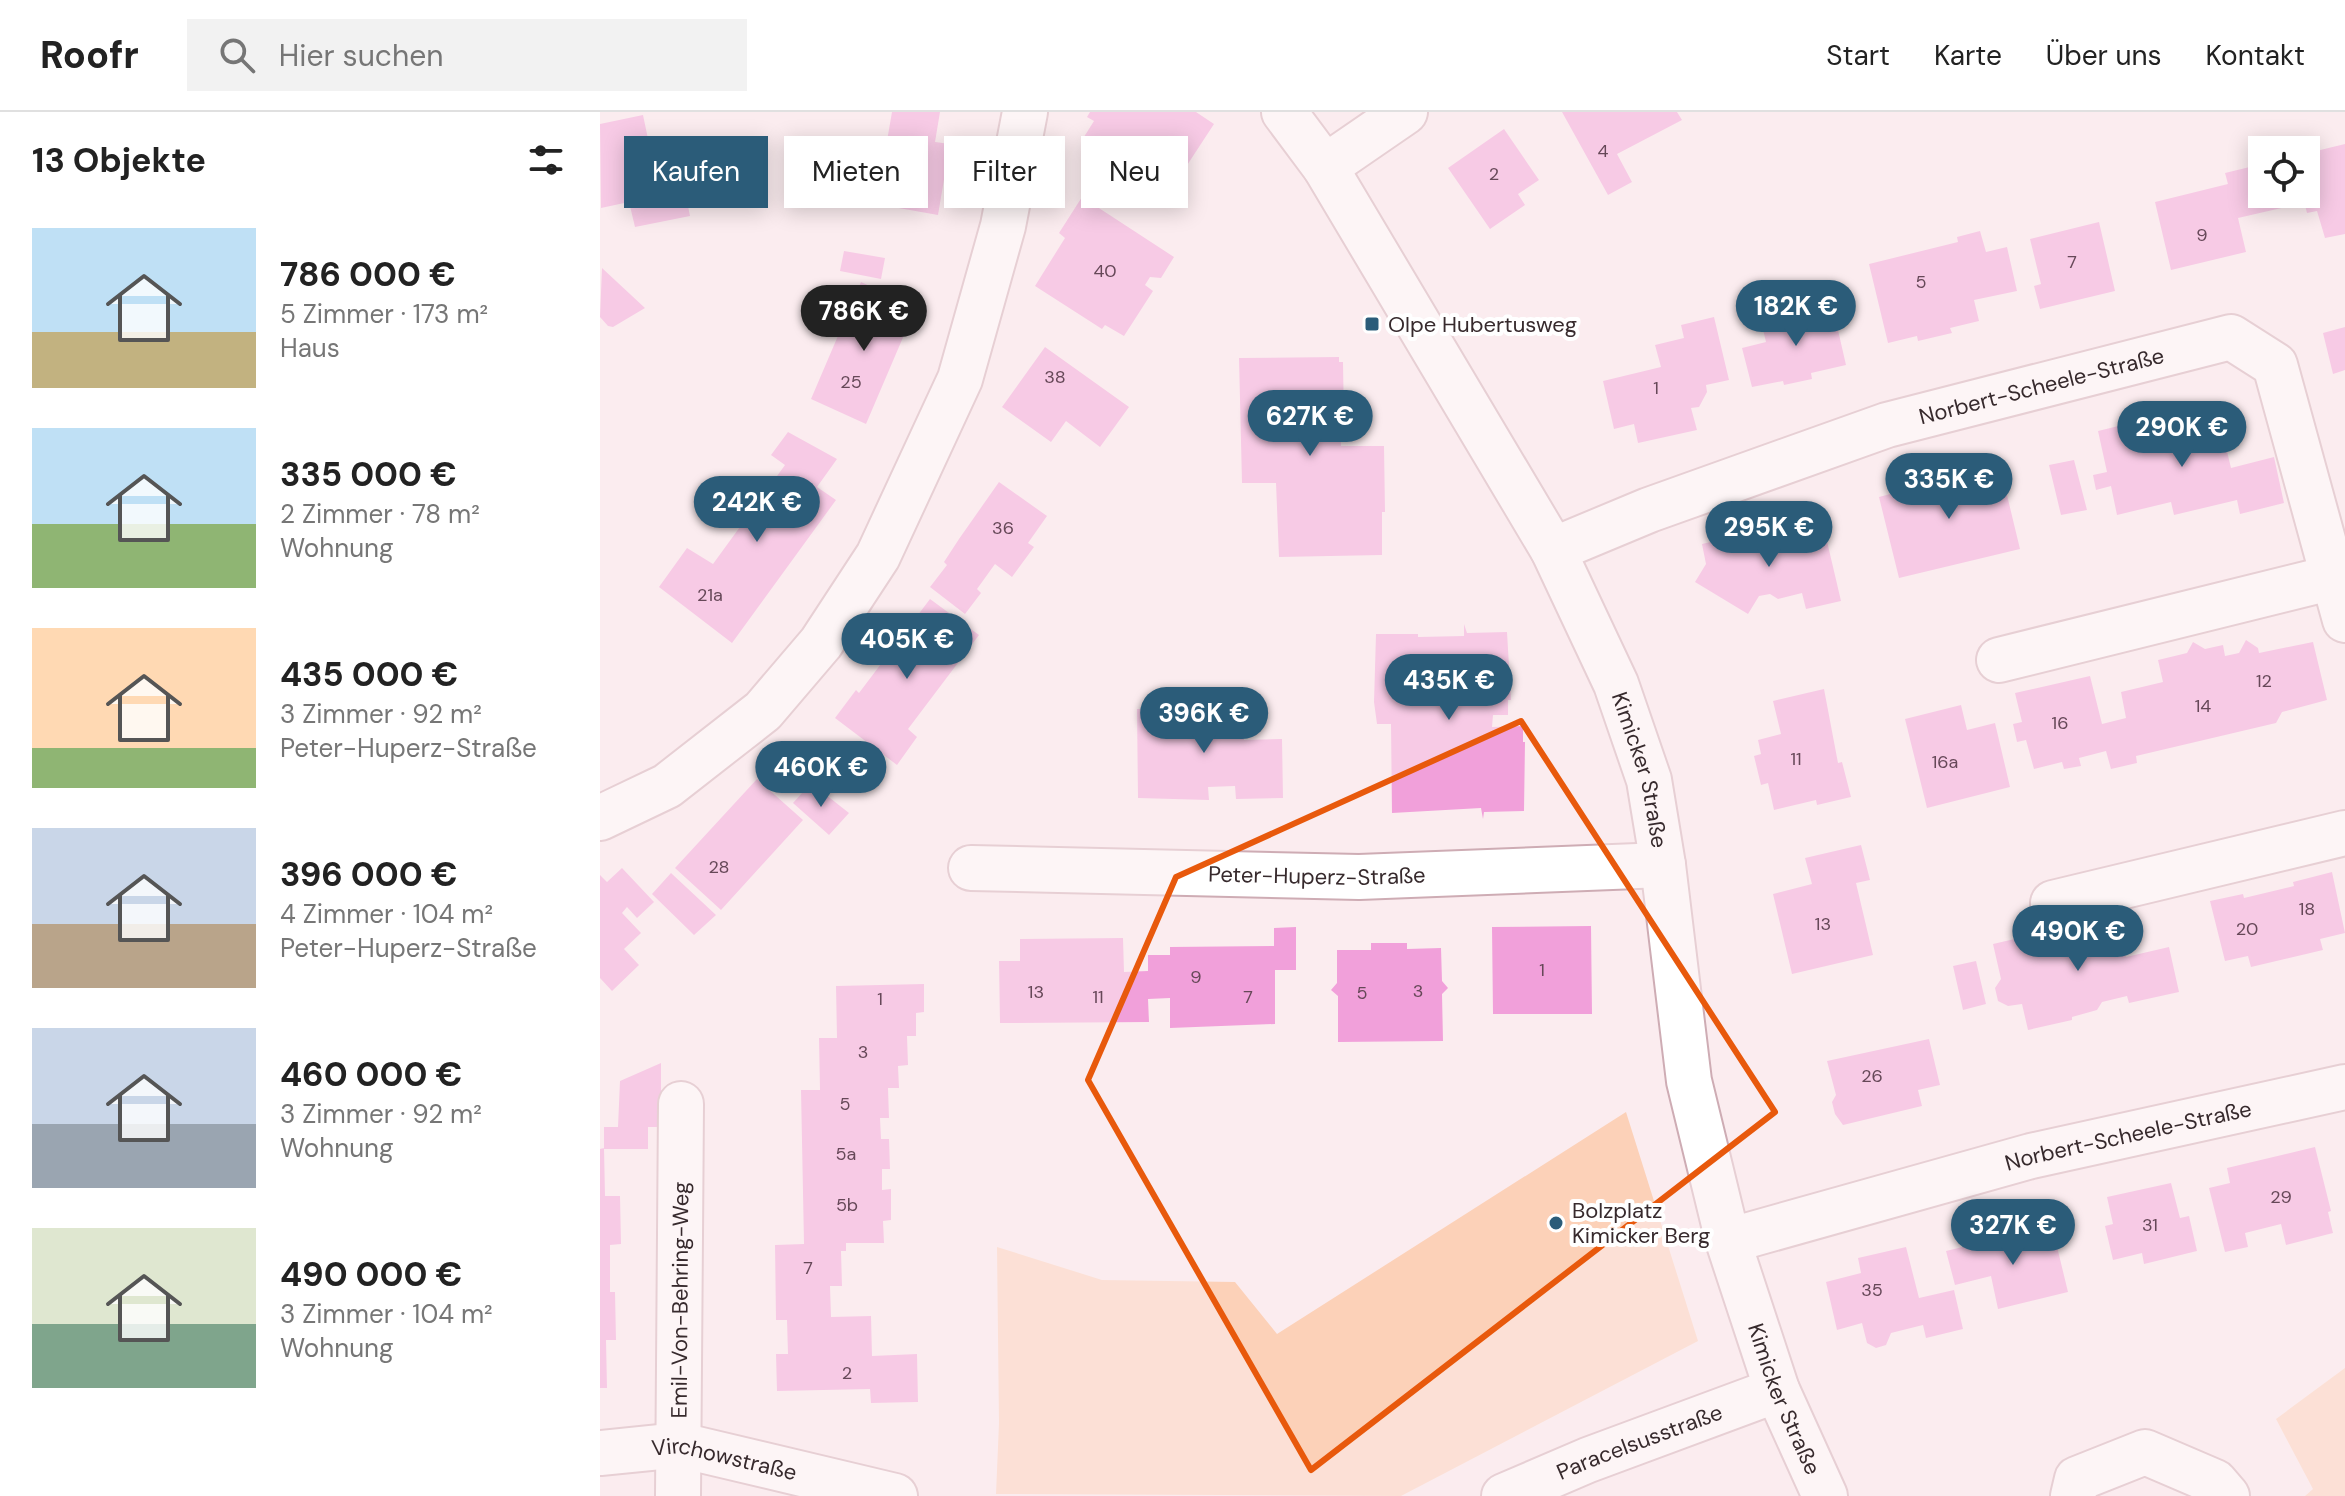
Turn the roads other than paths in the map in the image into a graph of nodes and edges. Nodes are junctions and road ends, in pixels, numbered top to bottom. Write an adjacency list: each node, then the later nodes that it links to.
1 (1025, 112): 9 (street)
2 (1284, 112): 4 (street, Kimicker Straße)
3 (1405, 112): 4 (street)
4 (1325, 167): 5 (street, Kimicker Straße)
5 (1553, 550): 6 (street, Norbert-Scheele-Straße); 11 (street, Kimicker Straße)
6 (2334, 577): 7 (street, Norbert-Scheele-Straße); 8 (street)
7 (2345, 620)
8 (1999, 660)
9 (600, 818)
10 (2345, 833): 13 (street)
11 (1663, 865): 12 (street, Peter-Huperz-Straße); 16 (street, Kimicker Straße)
12 (971, 868)
13 (2053, 903)
14 (2345, 1087): 16 (street, Norbert-Scheele-Straße)
15 (681, 1104): 18 (street, Emil-Von-Behring-Weg)
16 (1728, 1241): 17 (street, Kimicker Straße)
17 (1777, 1390): 22 (street, Paracelsusstraße); 23 (street, Kimicker Straße)
18 (680, 1445): 19 (street, Virchowstraße); 20 (street, Emil-Von-Behring-Weg); 21 (street, Virchowstraße)
19 (600, 1453)
20 (678, 1496)
21 (895, 1496)
22 (1504, 1496)
23 (1825, 1496)
24 (2073, 1496): 25 (street)
25 (2227, 1496)

